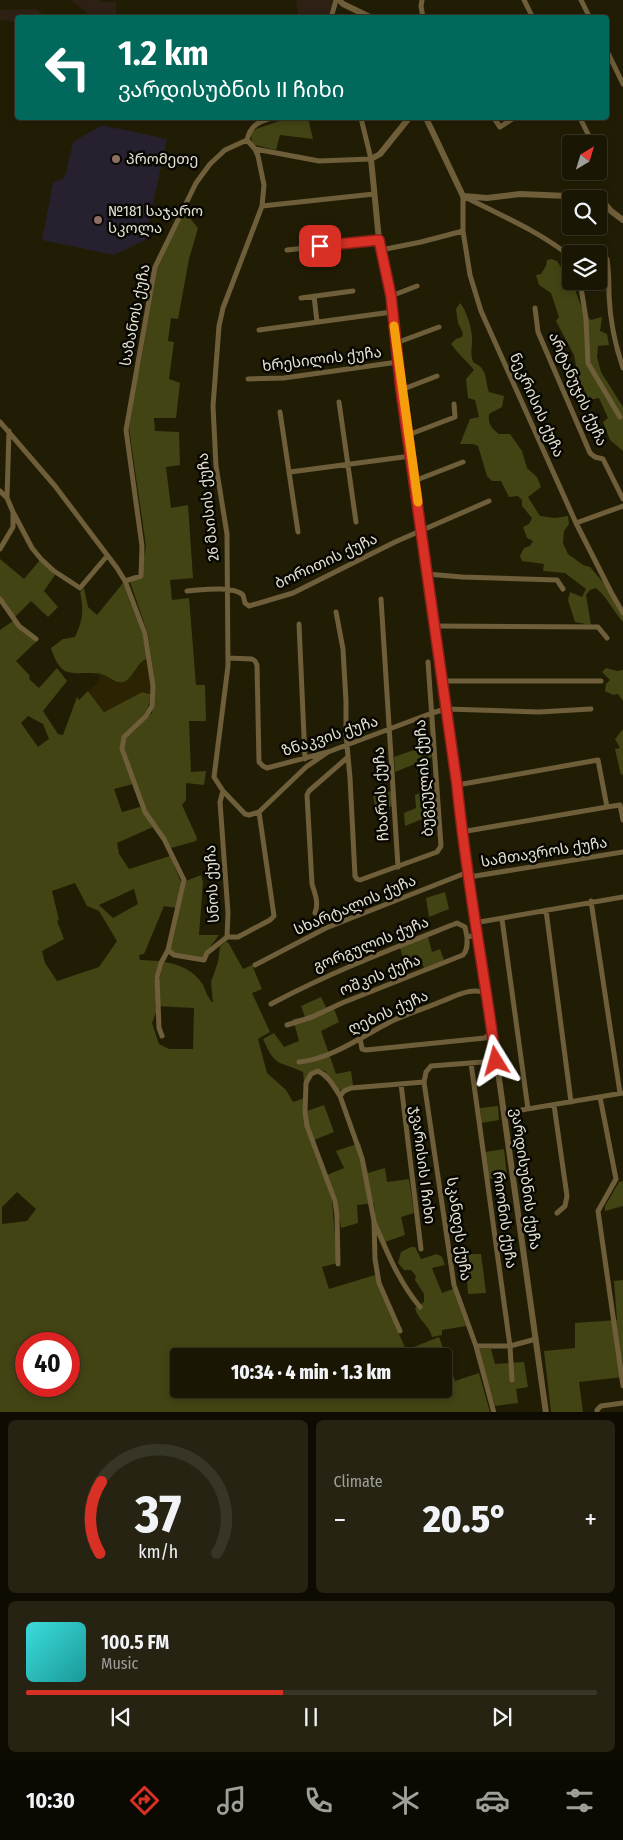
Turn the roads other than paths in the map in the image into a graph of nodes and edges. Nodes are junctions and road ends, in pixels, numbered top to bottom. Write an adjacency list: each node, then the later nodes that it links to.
1 (338, 0): 5 (street); 6 (street)
2 (422, 0): 7 (street)
3 (524, 0): 8 (street)
4 (581, 0): 9 (street)
5 (332, 15)
6 (366, 15)
7 (422, 15)
8 (532, 15)
9 (588, 15)
10 (609, 57): 11 (street)
11 (623, 84)
12 (264, 120): 20 (street)
13 (361, 120): 22 (street, ვარდისუბნის ქუჩა)
14 (407, 120): 22 (street)
15 (427, 120): 24 (street)
16 (495, 120): 17 (street)
17 (511, 120)
18 (581, 120): 19 (street)
19 (588, 135)
20 (247, 140): 21 (street); 75 (street, საზანოს ქუჩა)
21 (255, 149): 22 (street); 25 (street, 26 მაისის ქუჩა)
22 (371, 159): 23 (street, ვარდისუბნის ქუჩა)
23 (374, 194): 25 (street); 28 (street, ვარდისუბნის ქუჩა)
24 (463, 196): 26 (street); 27 (street, ნეკრისის ქუჩა); 31 (street)
25 (262, 206): 77 (street, 26 მაისის ქუჩა)
26 (623, 220)
27 (463, 231): 30 (street); 69 (street, ნეკრისის ქუჩა)
28 (379, 240): 29 (street); 30 (street, ვარდისუბნის ქუჩა)
29 (287, 250)
30 (381, 250): 37 (street, ვარდისუბნის ქუჩა)
31 (562, 250)
32 (607, 259): 46 (street)
33 (417, 286): 37 (street)
34 (581, 290): 53 (street)
35 (353, 291): 36 (street)
36 (314, 296): 38 (street); 41 (street)
37 (391, 296): 40 (street, ვარდისუბნის ქუჩა)
38 (301, 298)
39 (535, 308): 64 (street, არტანუჯის ქუჩა)
40 (392, 312): 41 (street); 44 (street, ვარდისუბნის ქუჩა)
41 (317, 322): 43 (street)
42 (439, 327): 44 (street)
43 (259, 330)
44 (396, 343): 45 (street, ვარდისუბნის ქუჩა)
45 (398, 362): 48 (street, ხრესილის ქუჩა); 49 (street, ვარდისუბნის ქუჩა)
46 (623, 368)
47 (437, 376): 49 (street)
48 (248, 379)
49 (401, 390): 56 (street, ვარდისუბნის ქუჩა)
50 (338, 402): 59 (street)
51 (454, 404): 56 (street)
52 (280, 412): 60 (street)
53 (620, 417)
54 (0, 422): 55 (street)
55 (9, 431): 63 (street); 73 (street)
56 (408, 436): 57 (street, ვარდისუბნის ქუჩა)
57 (411, 456): 59 (street); 61 (street, ვარდისუბნის ქუჩა)
58 (463, 462): 61 (street)
59 (347, 464): 60 (street); 68 (street)
60 (290, 472): 71 (street)
61 (414, 481): 70 (street, ვარდისუბნის ქუჩა)
62 (0, 490): 63 (street)
63 (8, 498): 67 (street)
64 (623, 499)
65 (489, 501): 70 (street)
66 (623, 506): 69 (street)
67 (13, 512): 72 (street); 73 (street)
68 (356, 522)
69 (576, 522): 82 (street, ნეკრისის ქუჩა)
70 (422, 529): 74 (street, ვარდისუბნის ქუჩა); 77 (street, ბორითის ქუჩა)
71 (298, 532)
72 (0, 549)
73 (107, 556): 75 (street)
74 (427, 574): 76 (street); 84 (street, ვარდისუბნის ქუჩა)
75 (125, 581): 117 (street)
76 (563, 589)
77 (227, 590): 78 (street); 87 (street, 26 მაისის ქუჩა)
78 (187, 591)
79 (0, 599): 86 (street)
80 (381, 599): 94 (street, ჩხარის ქუჩა)
81 (336, 612): 95 (street, ბუგეულის ქუჩა)
82 (623, 613)
83 (299, 624): 98 (street)
84 (435, 626): 85 (street); 89 (street, ვარდისუბნის ქუჩა)
85 (607, 638)
86 (36, 639)
87 (228, 658): 98 (street, ზნაკვის ქუჩა); 100 (street, 26 მაისის ქუჩა)
88 (428, 662): 93 (street, ბუგეულის ქუჩა)
89 (443, 681): 90 (street); 91 (street, ვარდისუბნის ქუჩა)
90 (601, 681)
91 (446, 709): 92 (street, ზნაკვის ქუჩა); 93 (street, ზნაკვის ქუჩა); 99 (street, ვარდისუბნის ქუჩა)
92 (591, 709)
93 (432, 712): 94 (street, ზნაკვის ქუჩა); 106 (street, ბუგეულის ქუჩა)
94 (390, 730): 95 (street, ზნაკვის ქუჩა); 106 (street, ჩხარის ქუჩა)
95 (347, 746): 96 (street, ზნაკვის ქუჩა); 97 (street, ბუგეულის ქუჩა)
96 (328, 752): 98 (street, ზნაკვის ქუჩა); 102 (street)
97 (348, 757): 106 (street, ბუგეულის ქუჩა); 111 (street)
98 (305, 759)
99 (457, 785): 101 (street); 104 (street, ვარდისუბნის ქუჩა)
100 (223, 791): 102 (street, 26 მაისის ქუჩა); 115 (street, სნოს ქუჩა)
101 (607, 806): 103 (street, სამთავროს ქუჩა); 104 (street)
102 (259, 812): 115 (street, სნოს ქუჩა)
103 (623, 820)
104 (461, 832): 107 (street, ვარდისუბნის ქუჩა)
105 (623, 852): 107 (street, სამთავროს ქუჩა)
106 (398, 867)
107 (468, 875): 113 (street, ვარდისუბნის ქუჩა); 118 (street, სხარტალის ქუჩა)
108 (623, 897): 109 (street)
109 (591, 901): 110 (street); 130 (street)
110 (546, 910): 112 (street); 133 (street)
111 (315, 913)
112 (502, 919): 113 (street); 135 (street)
113 (474, 924): 114 (street, ვარდისუბნის ქუჩა)
114 (477, 935): 116 (street); 119 (street, ვარდისუბნის ქუჩა)
115 (227, 937): 117 (street)
116 (467, 937): 120 (street, გორგულის ქუჩა); 121 (street, ოშკის ქუჩა)
117 (168, 950): 123 (street)
118 (254, 965)
119 (487, 993): 122 (street, ვარდისუბნის ქუჩა); 124 (street, ღების ქუჩა)
120 (271, 1004)
121 (288, 1025)
122 (492, 1032): 124 (street); 125 (street, ვარდისუბნის ქუჩა)
123 (162, 1036)
124 (360, 1038): 126 (street, ღების ქუჩა)
125 (496, 1061): 127 (street); 136 (street, ვარდისუბნის ქუჩა)
126 (299, 1062)
127 (471, 1063): 128 (street); 147 (street, რიონის ქუჩა)
128 (424, 1082): 129 (street); 146 (street, სკანდეს ქუჩა)
129 (401, 1084): 131 (street); 141 (street, ჯვარისის I ჩიხი)
130 (622, 1093): 132 (street)
131 (340, 1096): 140 (street); 142 (street)
132 (600, 1097): 133 (street); 138 (street)
133 (572, 1102): 134 (street)
134 (554, 1105): 135 (street); 139 (street)
135 (528, 1109): 136 (street)
136 (504, 1113): 145 (street, ვარდისუბნის ქუჩა)
137 (623, 1178): 138 (street)
138 (616, 1179): 149 (street)
139 (557, 1213)
140 (374, 1221): 143 (street); 144 (street)
141 (421, 1249)
142 (338, 1264)
143 (420, 1307)
144 (400, 1331)
145 (536, 1339): 147 (street); 152 (street, ვარდისუბნის ქუჩა)
146 (476, 1346): 147 (street); 151 (street, სკანდეს ქუჩა)
147 (510, 1346): 148 (street, რიონის ქუჩა)
148 (512, 1380)
149 (623, 1386)
150 (623, 1403): 153 (street)
151 (494, 1412)
152 (546, 1412)
153 (597, 1412)

